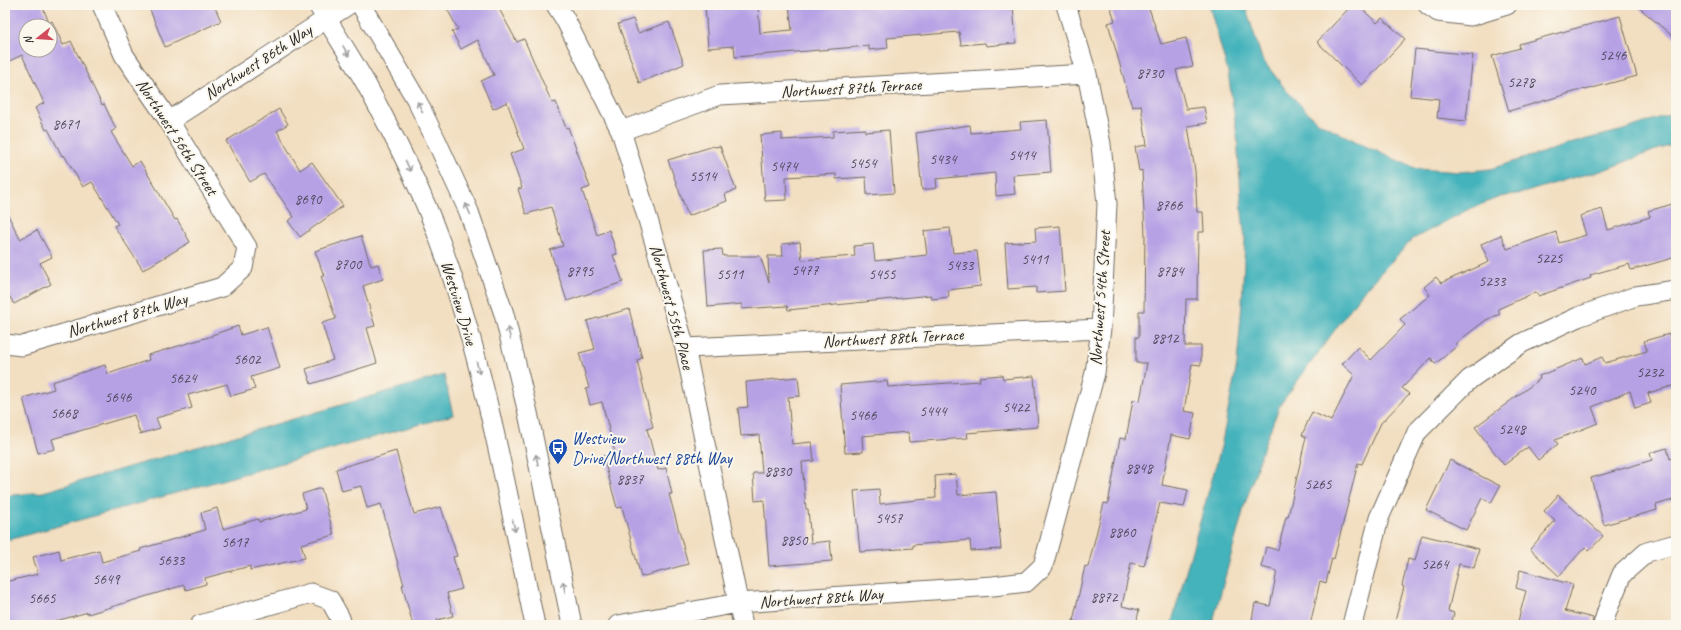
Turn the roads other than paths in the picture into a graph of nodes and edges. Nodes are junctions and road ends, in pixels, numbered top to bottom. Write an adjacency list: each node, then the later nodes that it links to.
1 (102, 5): 10 (street, Northwest 56th Street)
2 (348, 5): 8 (street, Northwest 86th Way)
3 (361, 5): 23 (street, one-way to 3)
4 (556, 5): 11 (street, Northwest 55th Place)
5 (1066, 5): 9 (street, Northwest 54th Street)
6 (1428, 5): 7 (street)
7 (1507, 5)
8 (322, 12): 10 (street, Northwest 86th Way); 22 (street, Westview Drive, one-way to 22)
9 (1087, 74): 11 (street, Northwest 87th Terrace); 14 (street, Northwest 54th Street)
10 (169, 121): 12 (street, Northwest 56th Street)
11 (621, 131): 16 (street, Northwest 55th Place)
12 (243, 268): 15 (street, Northwest 87th Way)
13 (1676, 290): 26 (street)
14 (1101, 329): 16 (street, Northwest 88th Terrace); 18 (street, Northwest 54th Street)
15 (5, 344)
16 (685, 348): 19 (street, Northwest 55th Place)
17 (1676, 544): 27 (street)
18 (1026, 582): 19 (street, Northwest 88th Way)
19 (738, 603): 24 (street, Northwest 88th Way); 25 (street, Northwest 55th Place)
20 (200, 625): 21 (street)
21 (342, 625)
22 (535, 625)
23 (572, 625)
24 (618, 625)
25 (743, 625)
26 (1352, 625)
27 (1603, 625)

